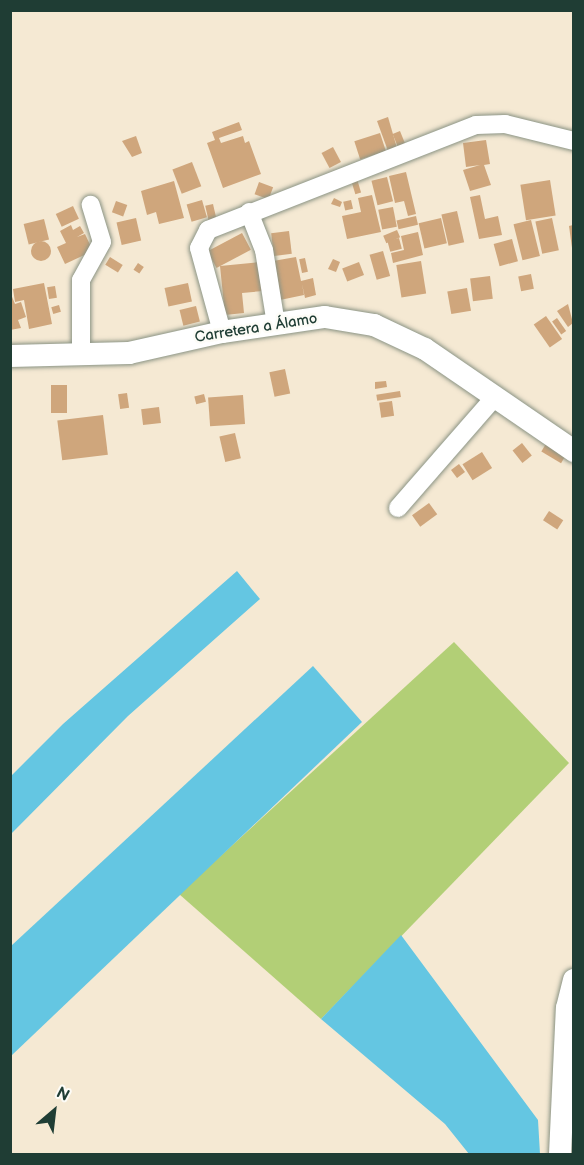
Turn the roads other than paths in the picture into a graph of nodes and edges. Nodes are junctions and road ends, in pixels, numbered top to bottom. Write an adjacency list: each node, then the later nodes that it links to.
1 (573, 141): 3 (street)
2 (91, 205): 6 (street)
3 (249, 212): 4 (street); 5 (street)
4 (276, 324): 5 (main road, Carretera a Álamo); 8 (main road, Carretera a Álamo)
5 (222, 332): 6 (main road, Carretera a Álamo)
6 (81, 354): 7 (main road, Carretera a Álamo)
7 (10, 356)
8 (494, 398): 9 (main road, Carretera a Álamo); 10 (street)
9 (573, 451)
10 (398, 508)
11 (573, 980): 12 (main road)
12 (567, 1102): 13 (main road)
13 (560, 1155)

